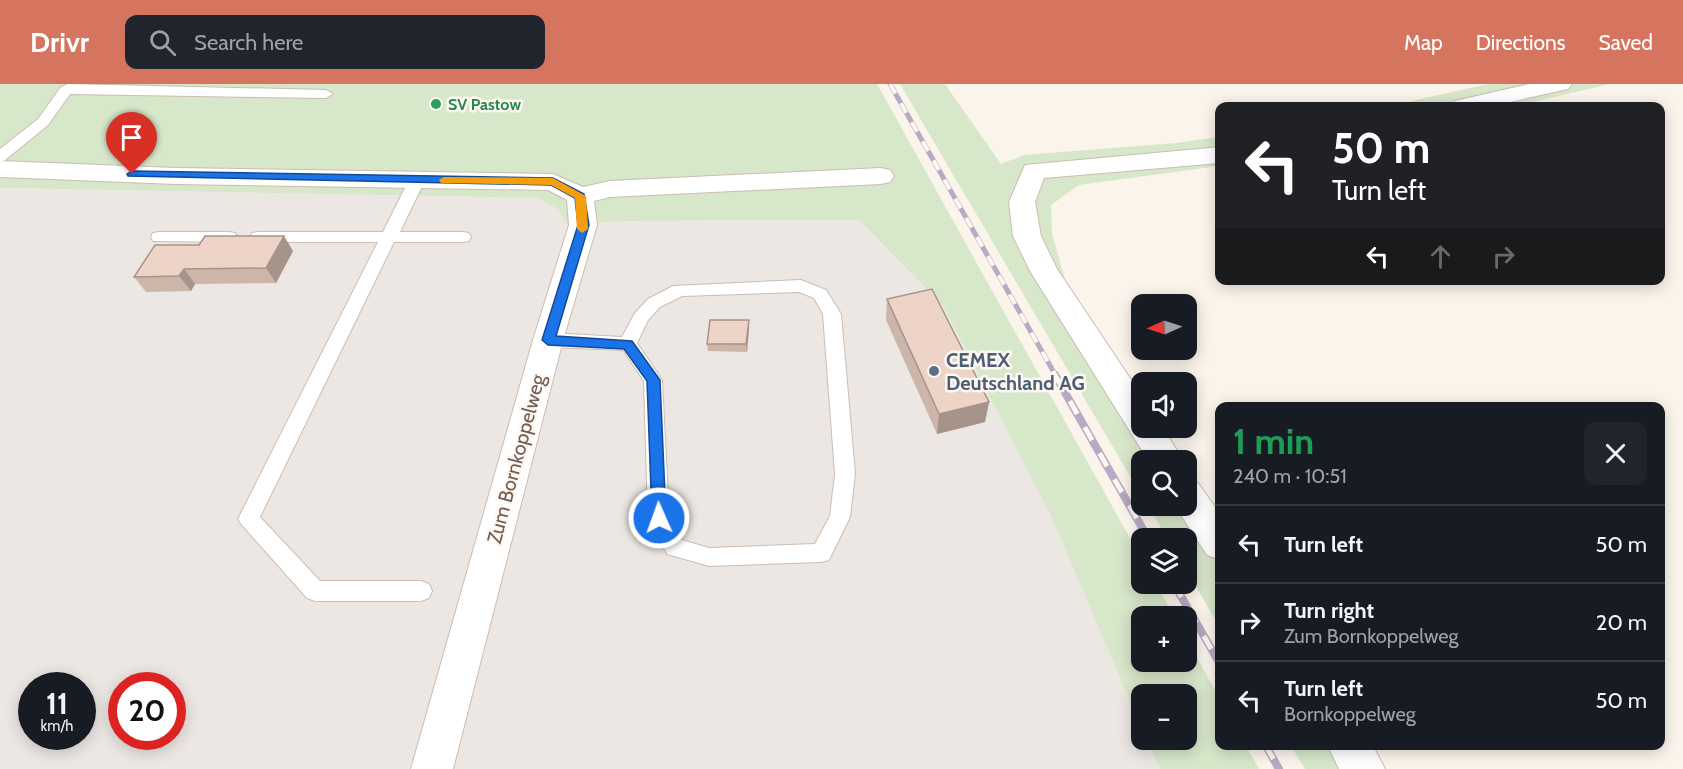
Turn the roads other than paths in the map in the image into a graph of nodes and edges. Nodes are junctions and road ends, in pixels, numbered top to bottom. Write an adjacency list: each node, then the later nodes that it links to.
1 (1560, 84): 4 (street)
2 (71, 87): 3 (lane); 6 (lane)
3 (326, 94)
4 (1481, 102)
5 (1215, 155): 16 (street)
6 (0, 156)
7 (0, 169): 9 (street)
8 (881, 176): 10 (street)
9 (417, 180): 10 (street); 12 (lane)
10 (580, 196): 14 (street, Zum Bornkoppelweg)
11 (159, 237): 12 (lane)
12 (388, 237): 13 (lane); 19 (lane)
13 (463, 237)
14 (548, 340): 15 (lane); 21 (street, Zum Bornkoppelweg)
15 (628, 344): 15 (lane)
16 (1131, 406)
17 (1197, 510): 18 (street)
18 (1215, 536)
19 (421, 591)
20 (1352, 750): 22 (street)
21 (432, 769)
22 (1364, 769)

